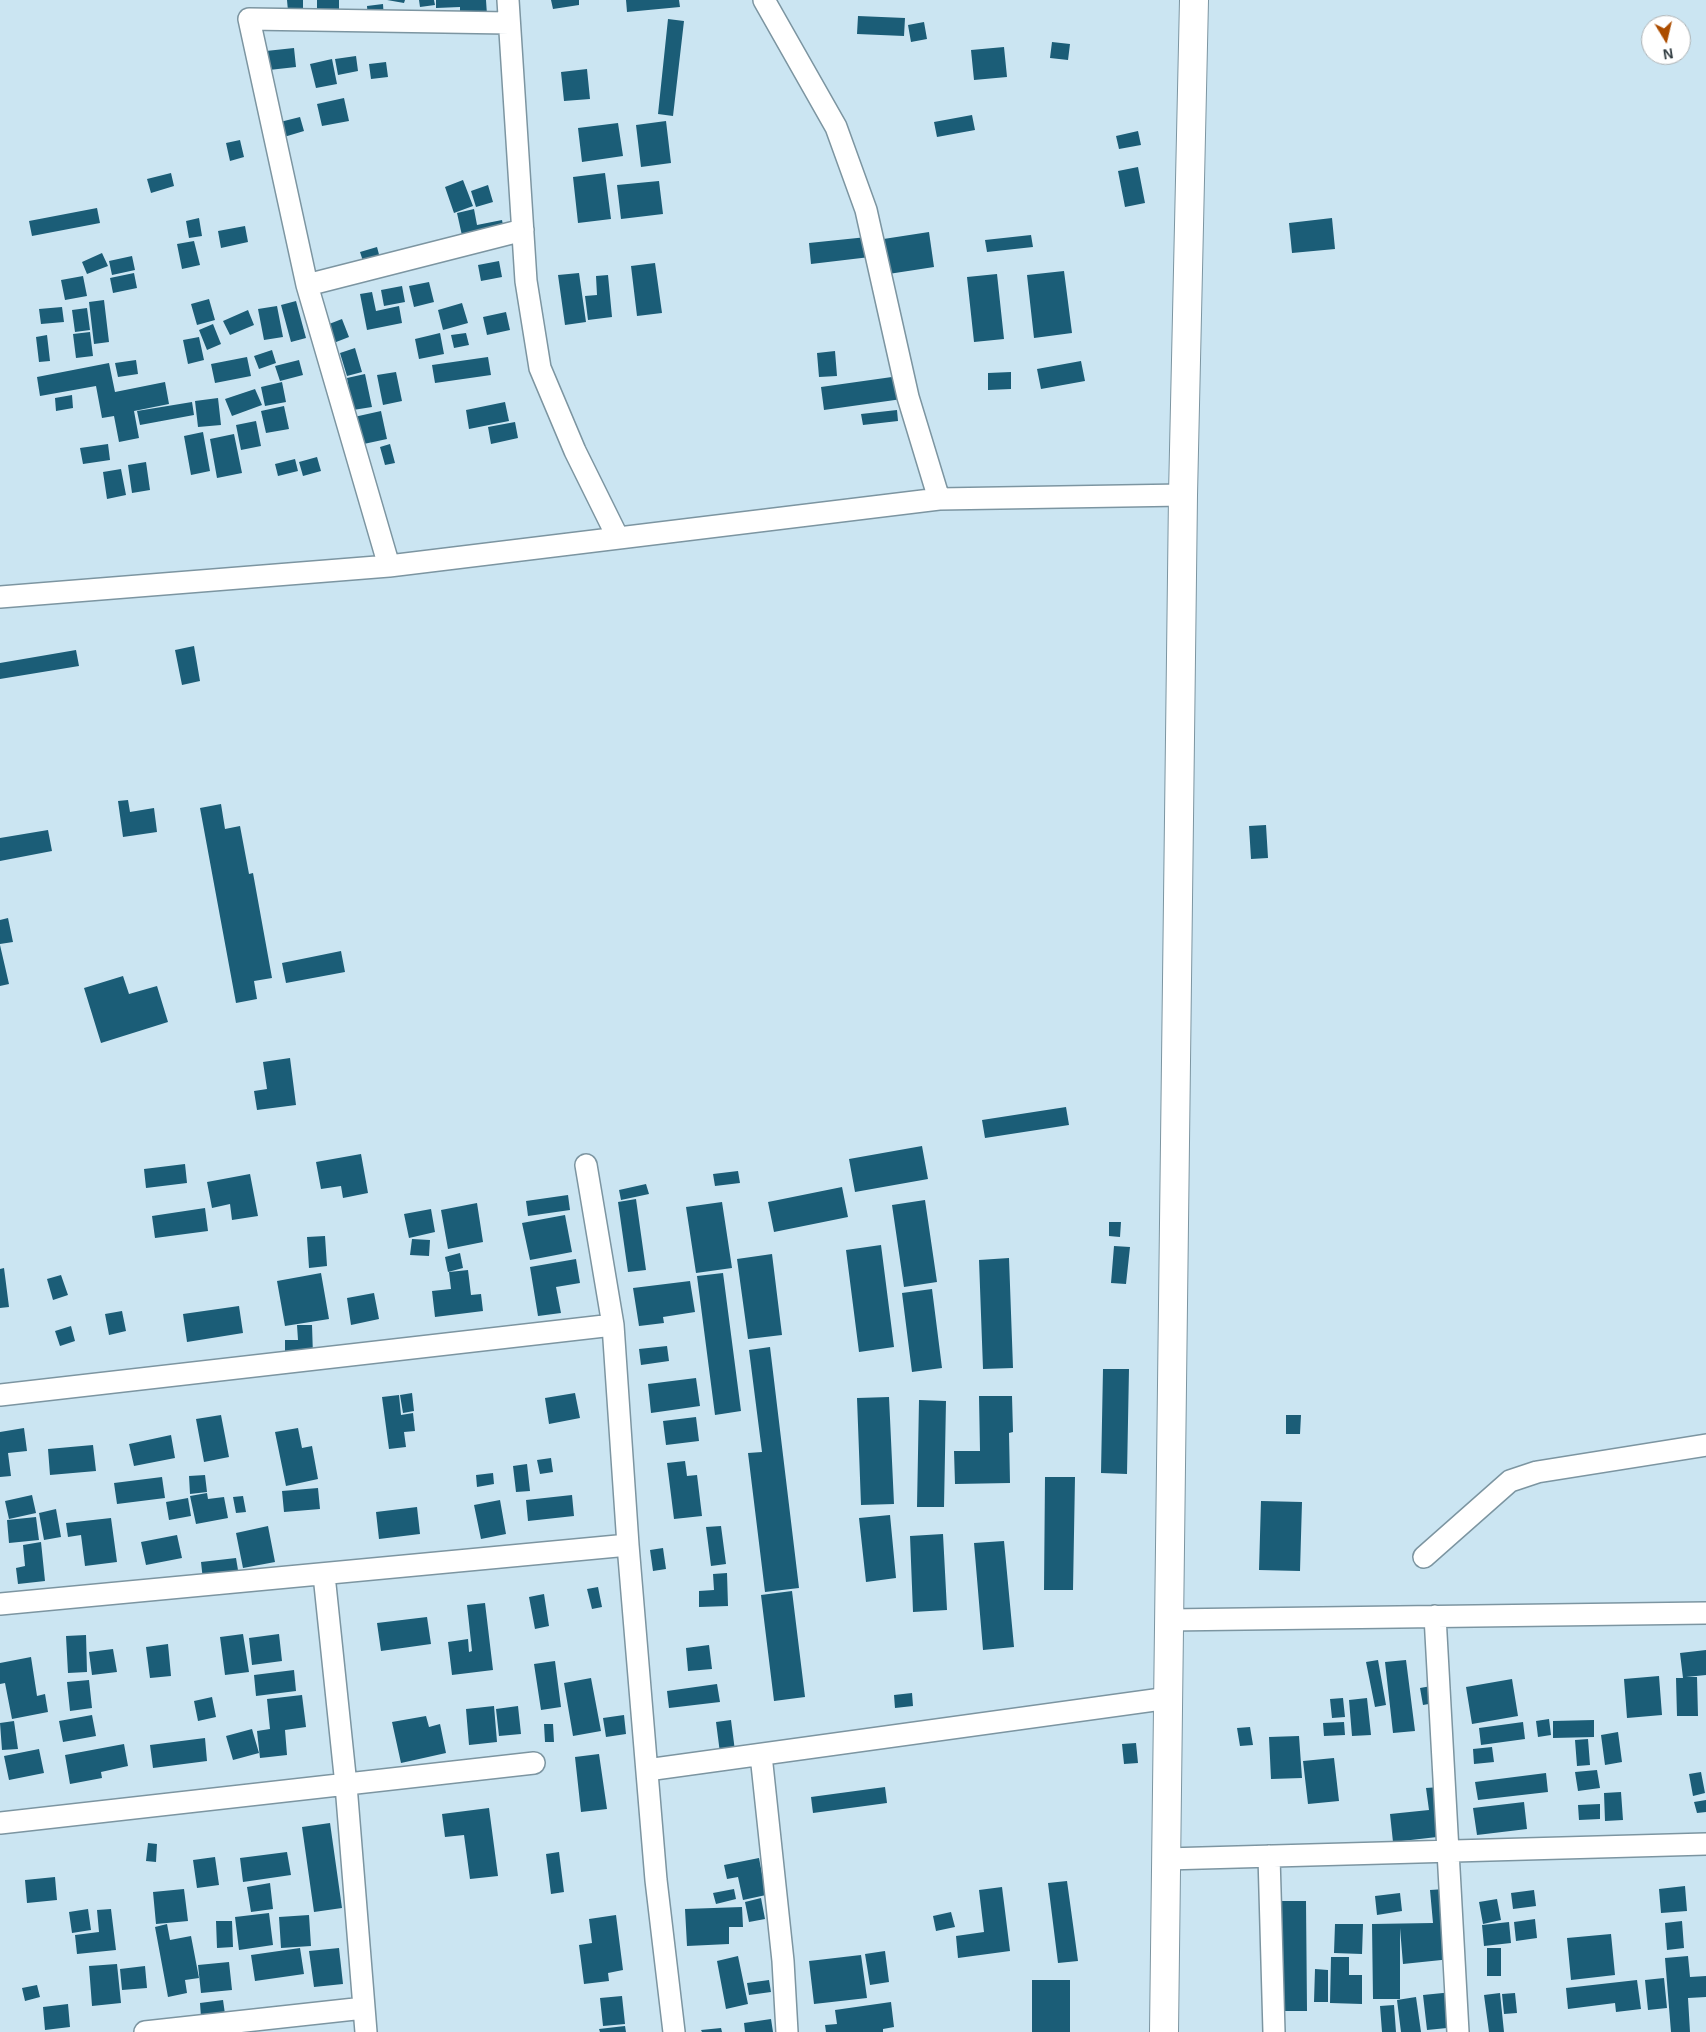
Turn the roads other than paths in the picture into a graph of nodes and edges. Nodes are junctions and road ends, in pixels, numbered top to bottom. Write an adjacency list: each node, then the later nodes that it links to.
1 (508, 0): 4 (street)
2 (764, 0): 8 (street)
3 (1194, 0): 7 (main road)
4 (509, 23): 5 (street); 6 (street)
5 (523, 230): 6 (street); 9 (street)
6 (307, 285): 10 (street)
7 (1183, 495): 8 (street); 22 (main road)
8 (939, 499): 9 (street)
9 (618, 538): 10 (street)
10 (389, 566): 11 (street)
11 (0, 597)
12 (586, 1165): 13 (street)
13 (613, 1325): 14 (street); 16 (street)
14 (0, 1395)
15 (1706, 1445): 17 (street)
16 (628, 1545): 18 (street); 26 (street)
17 (1424, 1557)
18 (324, 1575): 19 (street); 27 (street)
19 (0, 1604)
20 (1706, 1613): 21 (street)
21 (1435, 1616): 22 (street); 30 (street)
22 (1168, 1620): 23 (main road)
23 (1169, 1698): 24 (street); 32 (main road)
24 (761, 1755): 26 (street); 37 (street)
25 (534, 1763): 27 (street)
26 (647, 1770): 36 (street)
27 (346, 1785): 28 (street); 33 (street)
28 (0, 1822)
29 (1706, 1844): 30 (street)
30 (1446, 1851): 31 (street); 40 (street)
31 (1269, 1856): 32 (street); 39 (street)
32 (1166, 1859): 38 (main road)
33 (364, 2008): 34 (street); 35 (street)
34 (145, 2032)
35 (366, 2032)
36 (674, 2032)
37 (787, 2032)
38 (1164, 2032)
39 (1274, 2032)
40 (1458, 2032)

